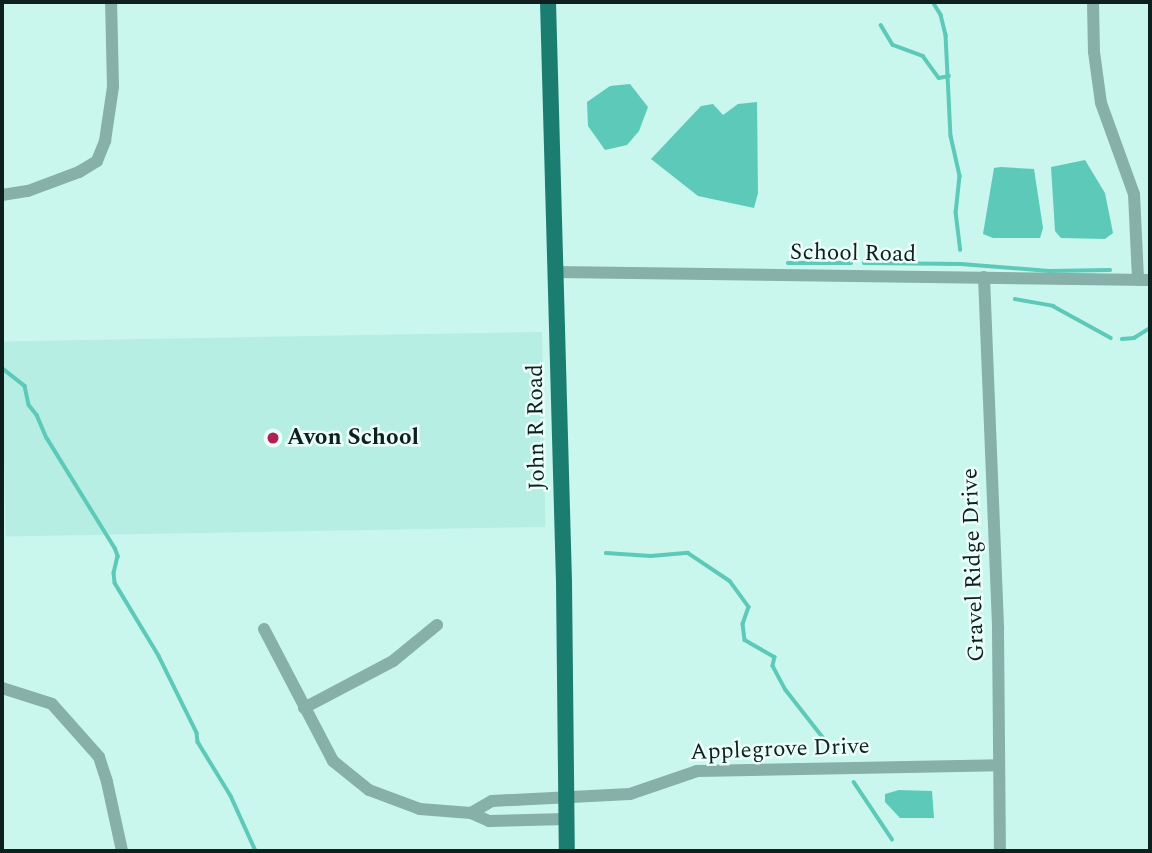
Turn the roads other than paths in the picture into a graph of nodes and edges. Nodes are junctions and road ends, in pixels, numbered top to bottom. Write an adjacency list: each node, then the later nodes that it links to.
1 (111, 2): 4 (street)
2 (548, 2): 5 (main road, John R Road)
3 (1093, 2): 7 (street)
4 (2, 195)
5 (556, 272): 6 (street, School Road); 13 (main road, John R Road)
6 (984, 277): 7 (street, School Road); 12 (street, Gravel Ridge Drive)
7 (1144, 280)
8 (438, 625): 11 (street)
9 (264, 629): 11 (street)
10 (2, 688): 16 (street)
11 (304, 708): 14 (street)
12 (999, 765): 13 (street, Applegrove Drive); 18 (street, Gravel Ridge Drive)
13 (566, 797): 14 (street, Applegrove Drive); 15 (main road, John R Road)
14 (471, 813): 15 (street)
15 (566, 819): 17 (main road, John R Road)
16 (122, 851)
17 (567, 851)
18 (1000, 851)

